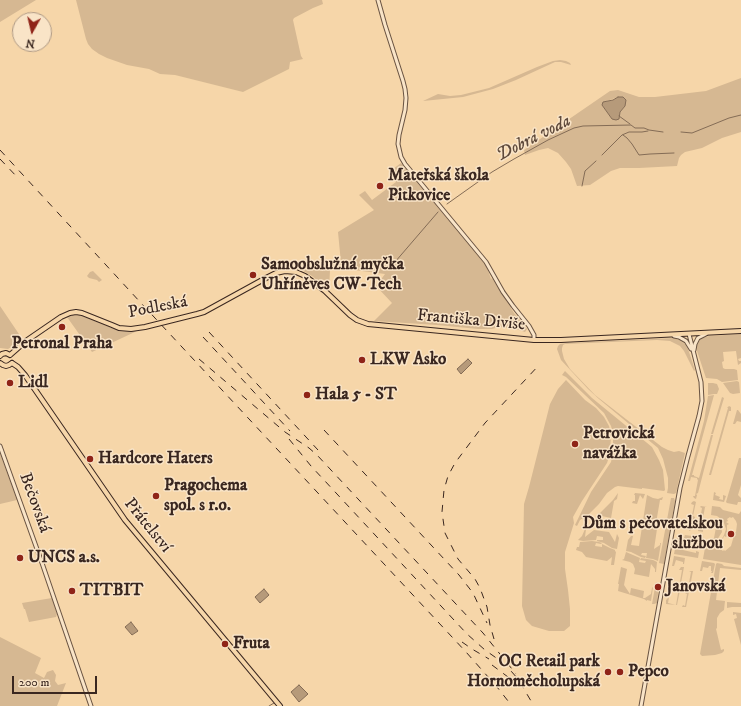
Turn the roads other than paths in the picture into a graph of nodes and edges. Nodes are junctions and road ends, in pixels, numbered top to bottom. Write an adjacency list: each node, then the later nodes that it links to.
1 (378, 0): 7 (street)
2 (292, 271): 7 (main road, Františka Diviše); 9 (main road, Podleská)
3 (741, 331): 4 (main road, Františka Diviše)
4 (708, 333): 5 (main road, Františka Diviše); 8 (street)
5 (689, 334): 6 (main road, Františka Diviše); 8 (street)
6 (664, 335): 7 (main road, Františka Diviše); 8 (street)
7 (534, 340)
8 (693, 352): 16 (street)
9 (10, 354): 10 (main road); 12 (main road)
10 (0, 355)
11 (0, 363): 12 (main road)
12 (12, 363): 15 (main road, Přátelství)
13 (0, 446): 14 (street, Bečovská)
14 (90, 706)
15 (280, 706)
16 (641, 706)

